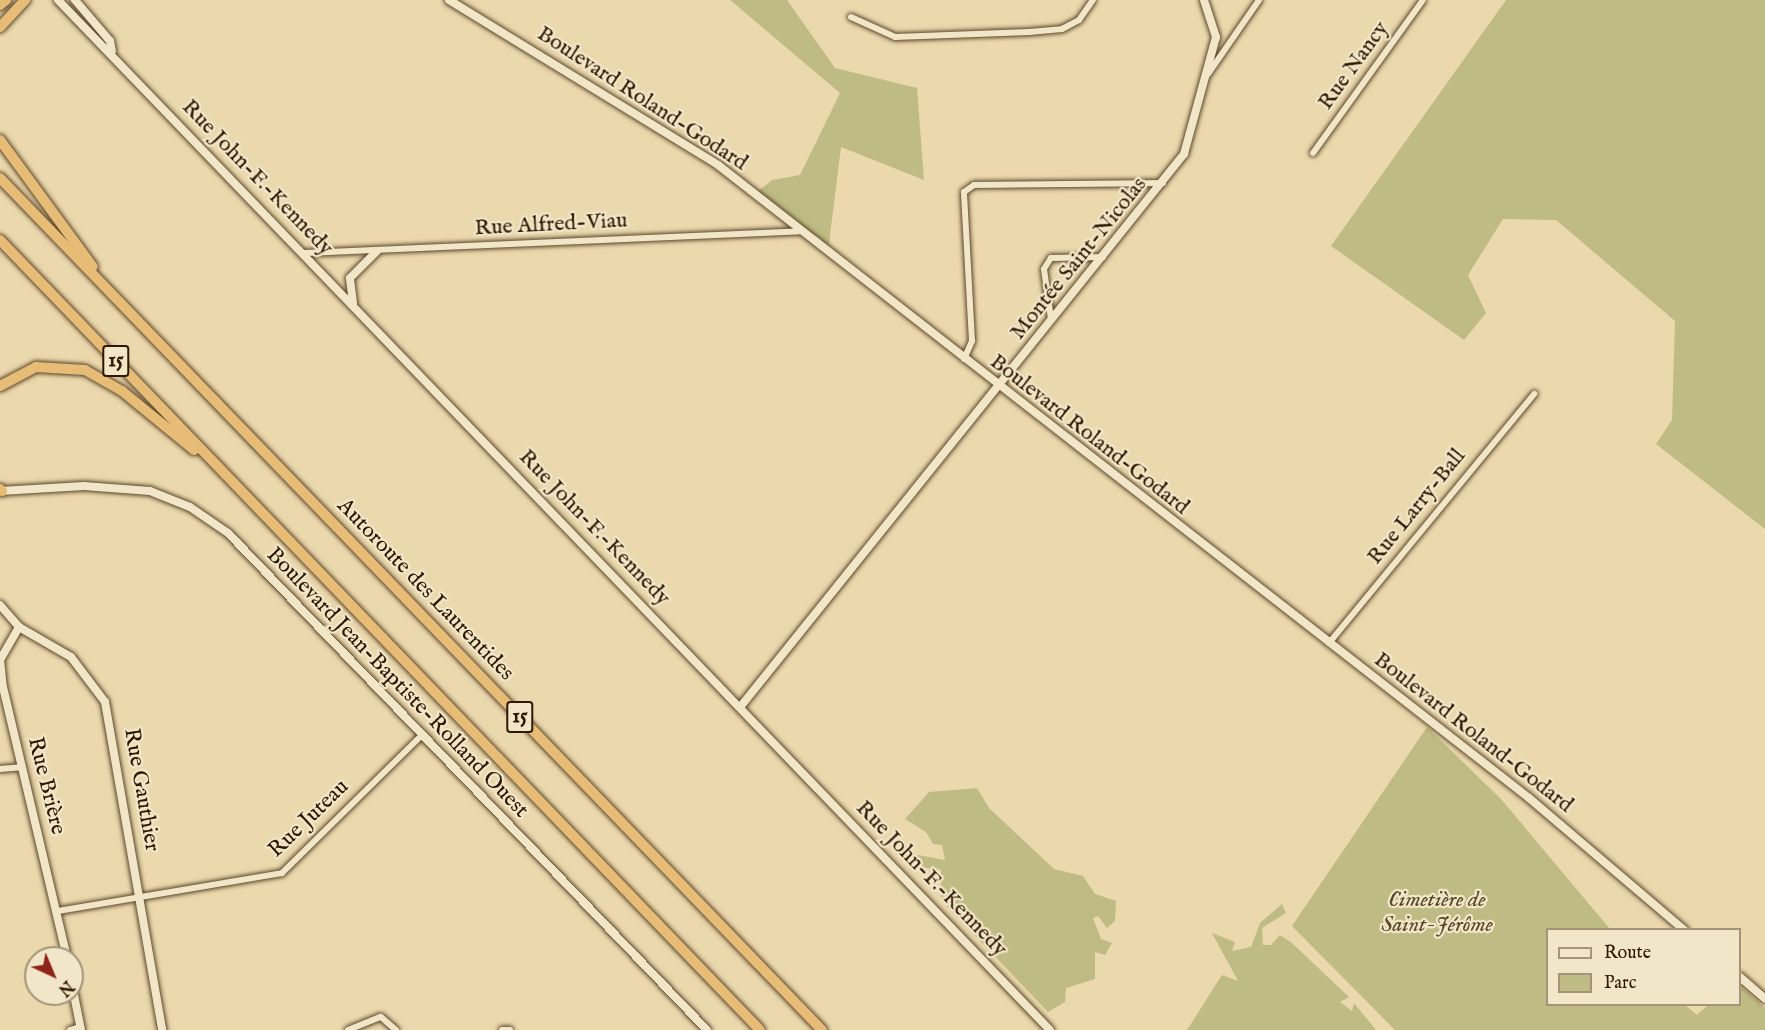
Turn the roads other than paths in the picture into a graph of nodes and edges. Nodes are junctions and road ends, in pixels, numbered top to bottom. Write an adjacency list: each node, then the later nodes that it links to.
1 (6, 0): 10 (highway)
2 (24, 0): 12 (highway)
3 (58, 0): 13 (street, Rue John-F.-Kennedy)
4 (75, 0): 13 (street, Rue John-F.-Kennedy)
5 (449, 0): 19 (street, Boulevard Roland-Godard)
6 (1093, 0): 11 (street)
7 (1204, 0): 14 (street, Montée Saint-Nicolas)
8 (1259, 0): 14 (street)
9 (1423, 0): 16 (street, Rue Nancy)
10 (0, 5)
11 (851, 18)
12 (0, 27)
13 (112, 51): 22 (street, Rue John-F.-Kennedy)
14 (1207, 75): 18 (street, Montée Saint-Nicolas)
15 (0, 140): 24 (highway)
16 (1313, 153)
17 (0, 178): 24 (highway, Autoroute des Laurentides / 15)
18 (1163, 183): 23 (street, Montée Saint-Nicolas); 27 (street)
19 (800, 231): 21 (street, Rue Alfred-Viau); 27 (street, Boulevard Roland-Godard)
20 (0, 240): 31 (highway, 15)
21 (377, 251): 22 (street, Rue Alfred-Viau); 25 (street)
22 (303, 253): 25 (street, Rue John-F.-Kennedy)
23 (1103, 257): 26 (street, Montée Saint-Nicolas); 26 (street)
24 (118, 301): 55 (highway, Autoroute des Laurentides / 15)
25 (355, 306): 37 (street, Rue John-F.-Kennedy)
26 (1052, 320): 29 (street, Montée Saint-Nicolas)
27 (963, 360): 29 (street, Boulevard Roland-Godard)
28 (0, 386): 31 (highway)
29 (1000, 388): 35 (street, Boulevard Roland-Godard); 37 (street, Montée Saint-Nicolas)
30 (1534, 394): 35 (street, Rue Larry-Ball)
31 (232, 481): 54 (highway, 15)
32 (1, 490): 38 (street, Boulevard Jean-Baptiste-Rolland Ouest)
33 (0, 605): 34 (street, Rue Gauthier)
34 (19, 627): 36 (street, Rue Brière); 41 (street, Rue Gauthier)
35 (1329, 643): 43 (street, Boulevard Roland-Godard)
36 (0, 660): 39 (street, Rue Brière)
37 (741, 706): 56 (street, Rue John-F.-Kennedy)
38 (423, 734): 41 (street, Rue Juteau); 53 (street, Boulevard Jean-Baptiste-Rolland Ouest)
39 (21, 767): 40 (street); 42 (street, Rue Brière)
40 (0, 768)
41 (141, 894): 42 (street, Rue Juteau); 50 (street, Rue Gauthier)
42 (57, 911): 44 (street, Rue Brière)
43 (1682, 928)
44 (64, 946)
45 (1741, 978): 46 (street)
46 (1765, 999)
47 (76, 1006): 48 (street)
48 (80, 1028): 49 (street)
49 (70, 1030)
50 (162, 1030)
51 (348, 1030): 52 (street)
52 (396, 1030)
53 (706, 1030)
54 (760, 1030)
55 (822, 1030)
56 (1050, 1030)

